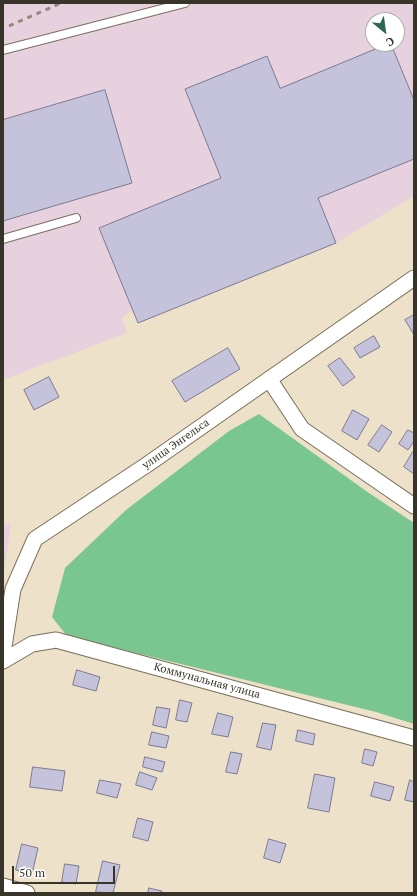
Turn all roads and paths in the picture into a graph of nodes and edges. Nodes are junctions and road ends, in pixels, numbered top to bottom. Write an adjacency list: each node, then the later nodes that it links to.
1 (185, 3): 2 (lane)
2 (3, 50)
3 (76, 218): 4 (lane)
4 (3, 239)
5 (414, 278): 6 (street, улица Энгельса)
6 (269, 379): 7 (street); 8 (street, улица Энгельса)
7 (414, 506)
8 (3, 653)
9 (3, 661): 10 (street, Коммунальная улица)
10 (414, 738)
11 (3, 886): 12 (street)
12 (27, 893)

